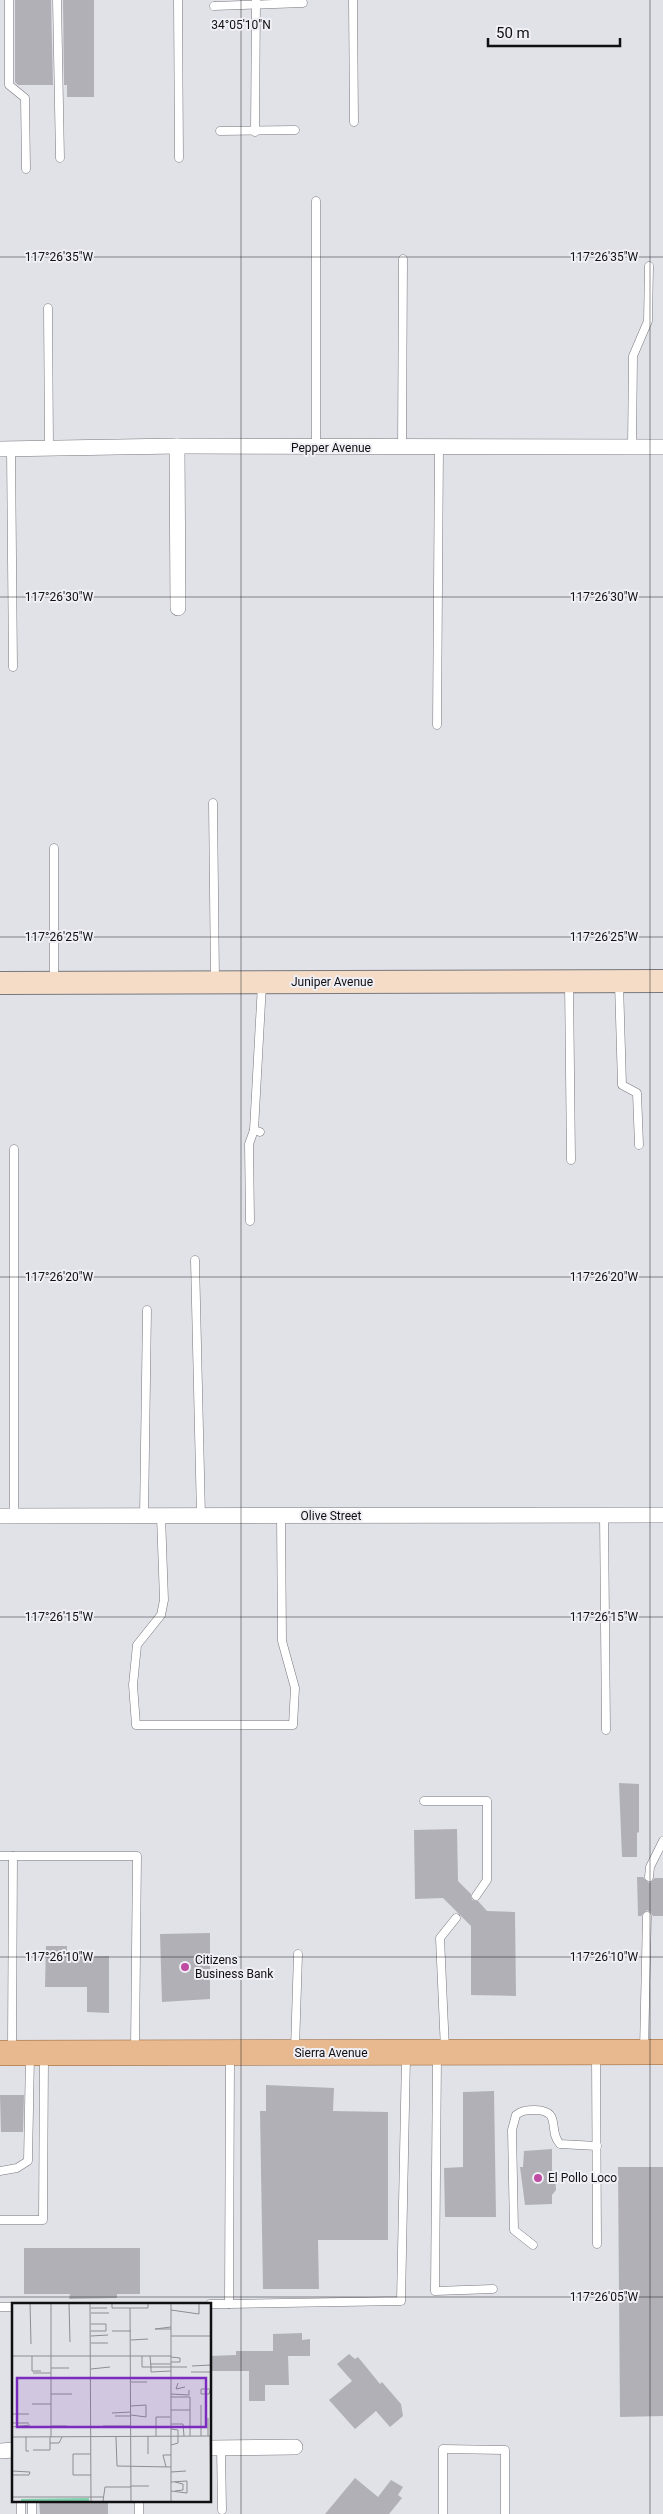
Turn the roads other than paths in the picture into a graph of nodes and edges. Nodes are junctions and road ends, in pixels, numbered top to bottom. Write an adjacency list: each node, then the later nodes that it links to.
1 (9, 0): 14 (lane)
2 (57, 0): 12 (lane)
3 (178, 0): 13 (lane)
4 (353, 0): 8 (lane)
5 (256, 2): 6 (lane); 7 (lane); 11 (lane)
6 (303, 3)
7 (214, 6)
8 (354, 122)
9 (294, 130): 11 (lane)
10 (220, 131): 11 (lane)
11 (255, 132)
12 (60, 158)
13 (179, 158)
14 (26, 169)
15 (316, 201): 23 (lane)
16 (402, 259): 24 (lane)
17 (649, 266): 21 (lane)
18 (48, 308): 26 (lane)
19 (177, 446): 23 (street, Pepper Avenue); 26 (street, Pepper Avenue); 27 (street)
20 (439, 447): 21 (street, Pepper Avenue); 24 (street, Pepper Avenue); 29 (lane)
21 (632, 447): 22 (street, Pepper Avenue)
22 (663, 447)
23 (316, 448): 24 (street, Pepper Avenue)
24 (402, 448)
25 (6, 449): 26 (street, Pepper Avenue); 28 (lane)
26 (49, 449)
27 (178, 608)
28 (13, 667)
29 (437, 725)
30 (213, 803): 35 (lane)
31 (54, 848): 38 (lane)
32 (569, 981): 33 (street, Juniper Avenue); 36 (street, Juniper Avenue); 41 (lane)
33 (619, 981): 34 (street, Juniper Avenue); 39 (lane)
34 (663, 981)
35 (214, 982): 36 (street, Juniper Avenue); 38 (street, Juniper Avenue)
36 (262, 982): 42 (lane)
37 (0, 983): 38 (street, Juniper Avenue)
38 (54, 983)
39 (640, 1145)
40 (14, 1149): 47 (lane)
41 (571, 1160)
42 (250, 1221)
43 (195, 1260): 50 (lane)
44 (147, 1310): 48 (lane)
45 (604, 1515): 46 (street, Olive Street); 51 (street, Olive Street); 52 (lane)
46 (663, 1515)
47 (7, 1516): 48 (street, Olive Street)
48 (144, 1516): 49 (street, Olive Street)
49 (161, 1516): 50 (street, Olive Street); 51 (lane)
50 (201, 1516): 51 (street, Olive Street)
51 (281, 1516)
52 (606, 1730)
53 (424, 1801): 58 (lane)
54 (663, 1842): 57 (lane)
55 (0, 1856): 56 (lane)
56 (13, 1856): 66 (lane); 67 (lane)
57 (650, 1877)
58 (476, 1896)
59 (647, 1916): 65 (lane)
60 (456, 1918): 63 (lane)
61 (298, 1954): 69 (lane)
62 (406, 2052): 63 (main road, Sierra Avenue); 69 (main road, Sierra Avenue); 77 (lane)
63 (441, 2052): 64 (main road, Sierra Avenue); 75 (lane)
64 (596, 2052): 65 (main road, Sierra Avenue); 70 (lane)
65 (654, 2052)
66 (21, 2053): 67 (main road, Sierra Avenue); 71 (lane); 72 (lane)
67 (135, 2053): 68 (main road, Sierra Avenue)
68 (230, 2053): 69 (main road, Sierra Avenue); 77 (lane)
69 (294, 2053)
70 (597, 2146): 73 (lane); 74 (lane)
71 (0, 2172)
72 (0, 2220)
73 (597, 2244)
74 (533, 2245)
75 (493, 2289)
76 (211, 2304): 77 (lane)
77 (229, 2304)
78 (296, 2447): 79 (street)
79 (215, 2448): 80 (lane)
80 (222, 2510)
81 (443, 2514): 82 (lane)
82 (504, 2514)

